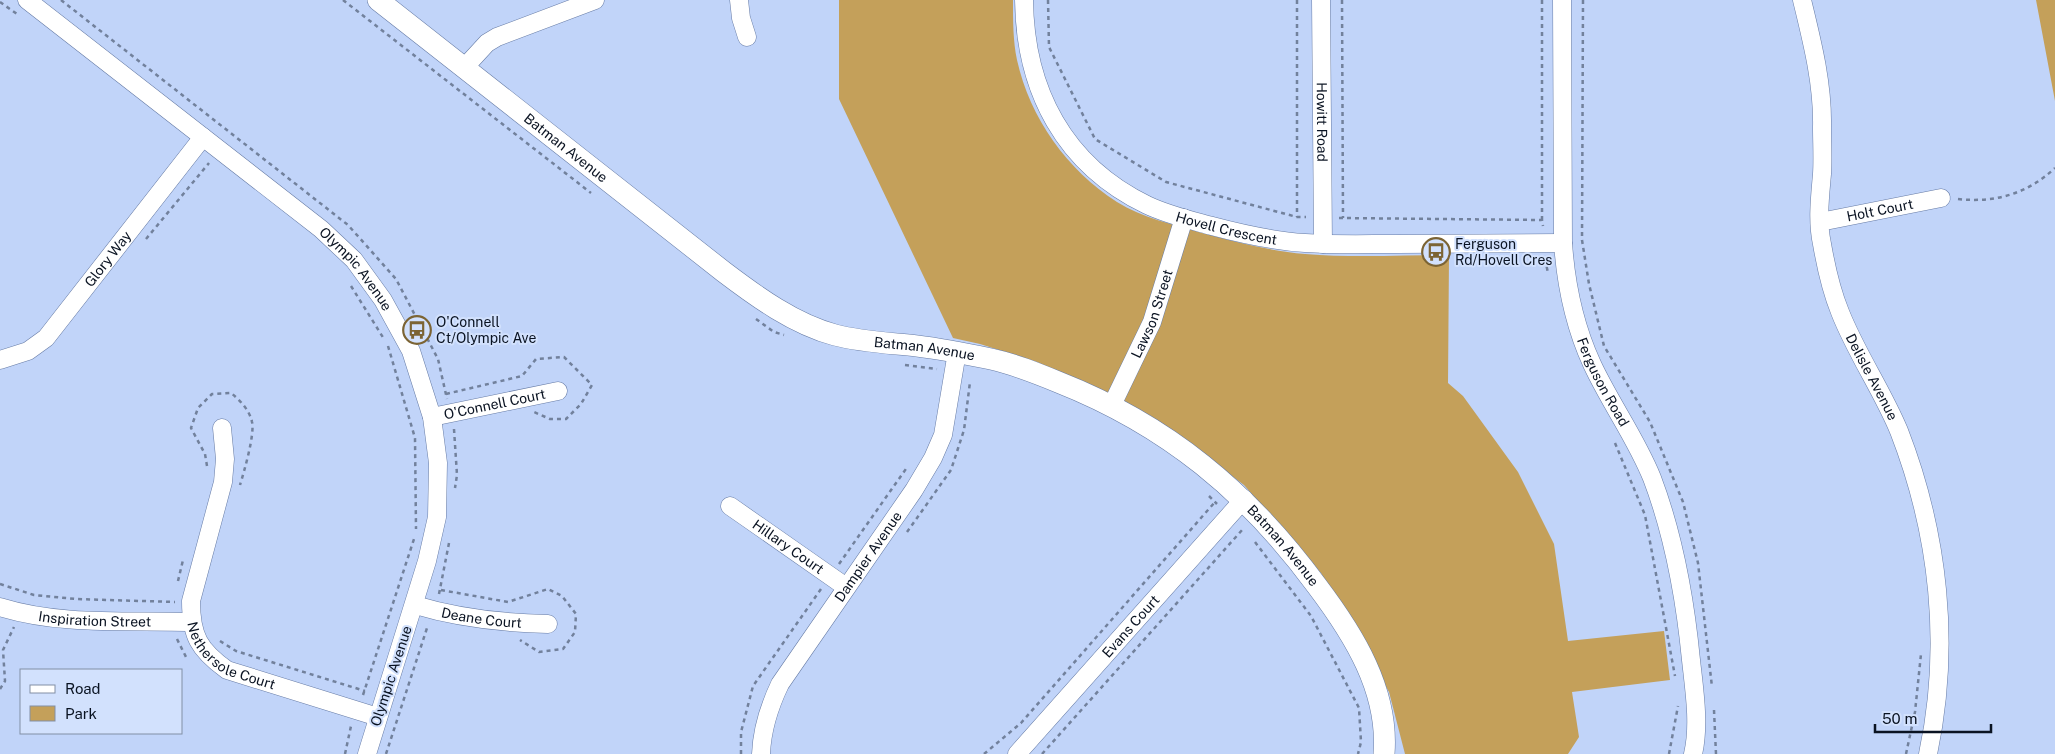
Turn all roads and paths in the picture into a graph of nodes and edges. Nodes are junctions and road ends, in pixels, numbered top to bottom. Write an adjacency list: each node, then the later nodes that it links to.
1 (26, 0): 19 (street, Olympic Avenue)
2 (61, 0): 38 (path)
3 (378, 0): 18 (street, Batman Avenue)
4 (595, 0): 18 (street)
5 (739, 0): 17 (street)
6 (1024, 0): 25 (street, Hovell Crescent)
7 (1048, 0): 23 (path)
8 (1297, 0): 23 (path)
9 (1321, 0): 24 (street, Howitt Road)
10 (1342, 0): 26 (path)
11 (1542, 0): 27 (path)
12 (1562, 0): 30 (street, Ferguson Road)
13 (1583, 0): 65 (path)
14 (1802, 0): 28 (street, Delisle Avenue)
15 (0, 2): 16 (path)
16 (23, 20)
17 (747, 37)
18 (464, 68): 34 (street, Batman Avenue)
19 (198, 144): 20 (path); 35 (street, Glory Way); 39 (street, Olympic Avenue)
20 (209, 163)
21 (2055, 168): 22 (path)
22 (1941, 198): 28 (street, Holt Court)
23 (1297, 217): 24 (path)
24 (1322, 217): 26 (path); 31 (street, Howitt Road)
25 (1184, 218): 31 (street, Hovell Crescent); 37 (street, Lawson Street)
26 (1343, 218): 27 (path)
27 (1542, 220): 29 (path)
28 (1820, 222): 83 (street, Delisle Avenue)
29 (1544, 243): 30 (street, Hovell Crescent); 31 (street, Hovell Crescent); 32 (path)
30 (1562, 243): 81 (street, Ferguson Road)
31 (1322, 244)
32 (1550, 280)
33 (348, 282): 64 (path)
34 (957, 352): 37 (street, Batman Avenue); 53 (street, Dampier Avenue)
35 (0, 360)
36 (558, 391): 38 (street, O'Connell Court)
37 (1112, 405): 45 (street, Batman Avenue)
38 (450, 413): 39 (street, O'Connell Court); 44 (path)
39 (432, 417): 54 (street, Olympic Avenue)
40 (222, 428): 58 (street, Nethersole Court)
41 (1614, 441): 62 (path)
42 (207, 469): 43 (path)
43 (239, 489)
44 (455, 493)
45 (1244, 499): 77 (street, Evans Court); 79 (street, Batman Avenue)
46 (1215, 502): 76 (path)
47 (730, 506): 53 (street, Hillary Court)
48 (1243, 529): 78 (path)
49 (450, 539): 56 (path)
50 (184, 557): 52 (path)
51 (0, 584): 58 (path)
52 (178, 584)
53 (846, 587): 75 (street, Dampier Avenue)
54 (415, 605): 56 (street, Deane Court); 66 (street, Olympic Avenue)
55 (0, 607): 57 (street, Inspiration Street)
56 (433, 610): 59 (street, Deane Court); 74 (path)
57 (17, 611): 58 (street, Inspiration Street); 63 (path)
58 (184, 621): 61 (path); 69 (street, Nethersole Court)
59 (548, 624)
60 (218, 640): 64 (path)
61 (194, 663)
62 (1676, 681)
63 (0, 689)
64 (365, 691): 66 (path); 69 (path)
65 (1712, 693)
66 (384, 697): 70 (street, Olympic Avenue)
67 (1679, 700): 80 (path)
68 (1713, 703): 82 (path)
69 (357, 711): 70 (street, Nethersole Court)
70 (378, 717): 73 (street, Olympic Avenue)
71 (343, 722): 72 (path)
72 (345, 754)
73 (366, 754)
74 (386, 754)
75 (761, 754)
76 (984, 754)
77 (1017, 754)
78 (1042, 754)
79 (1384, 754)
80 (1669, 754)
81 (1693, 754)
82 (1716, 754)
83 (1928, 754)

